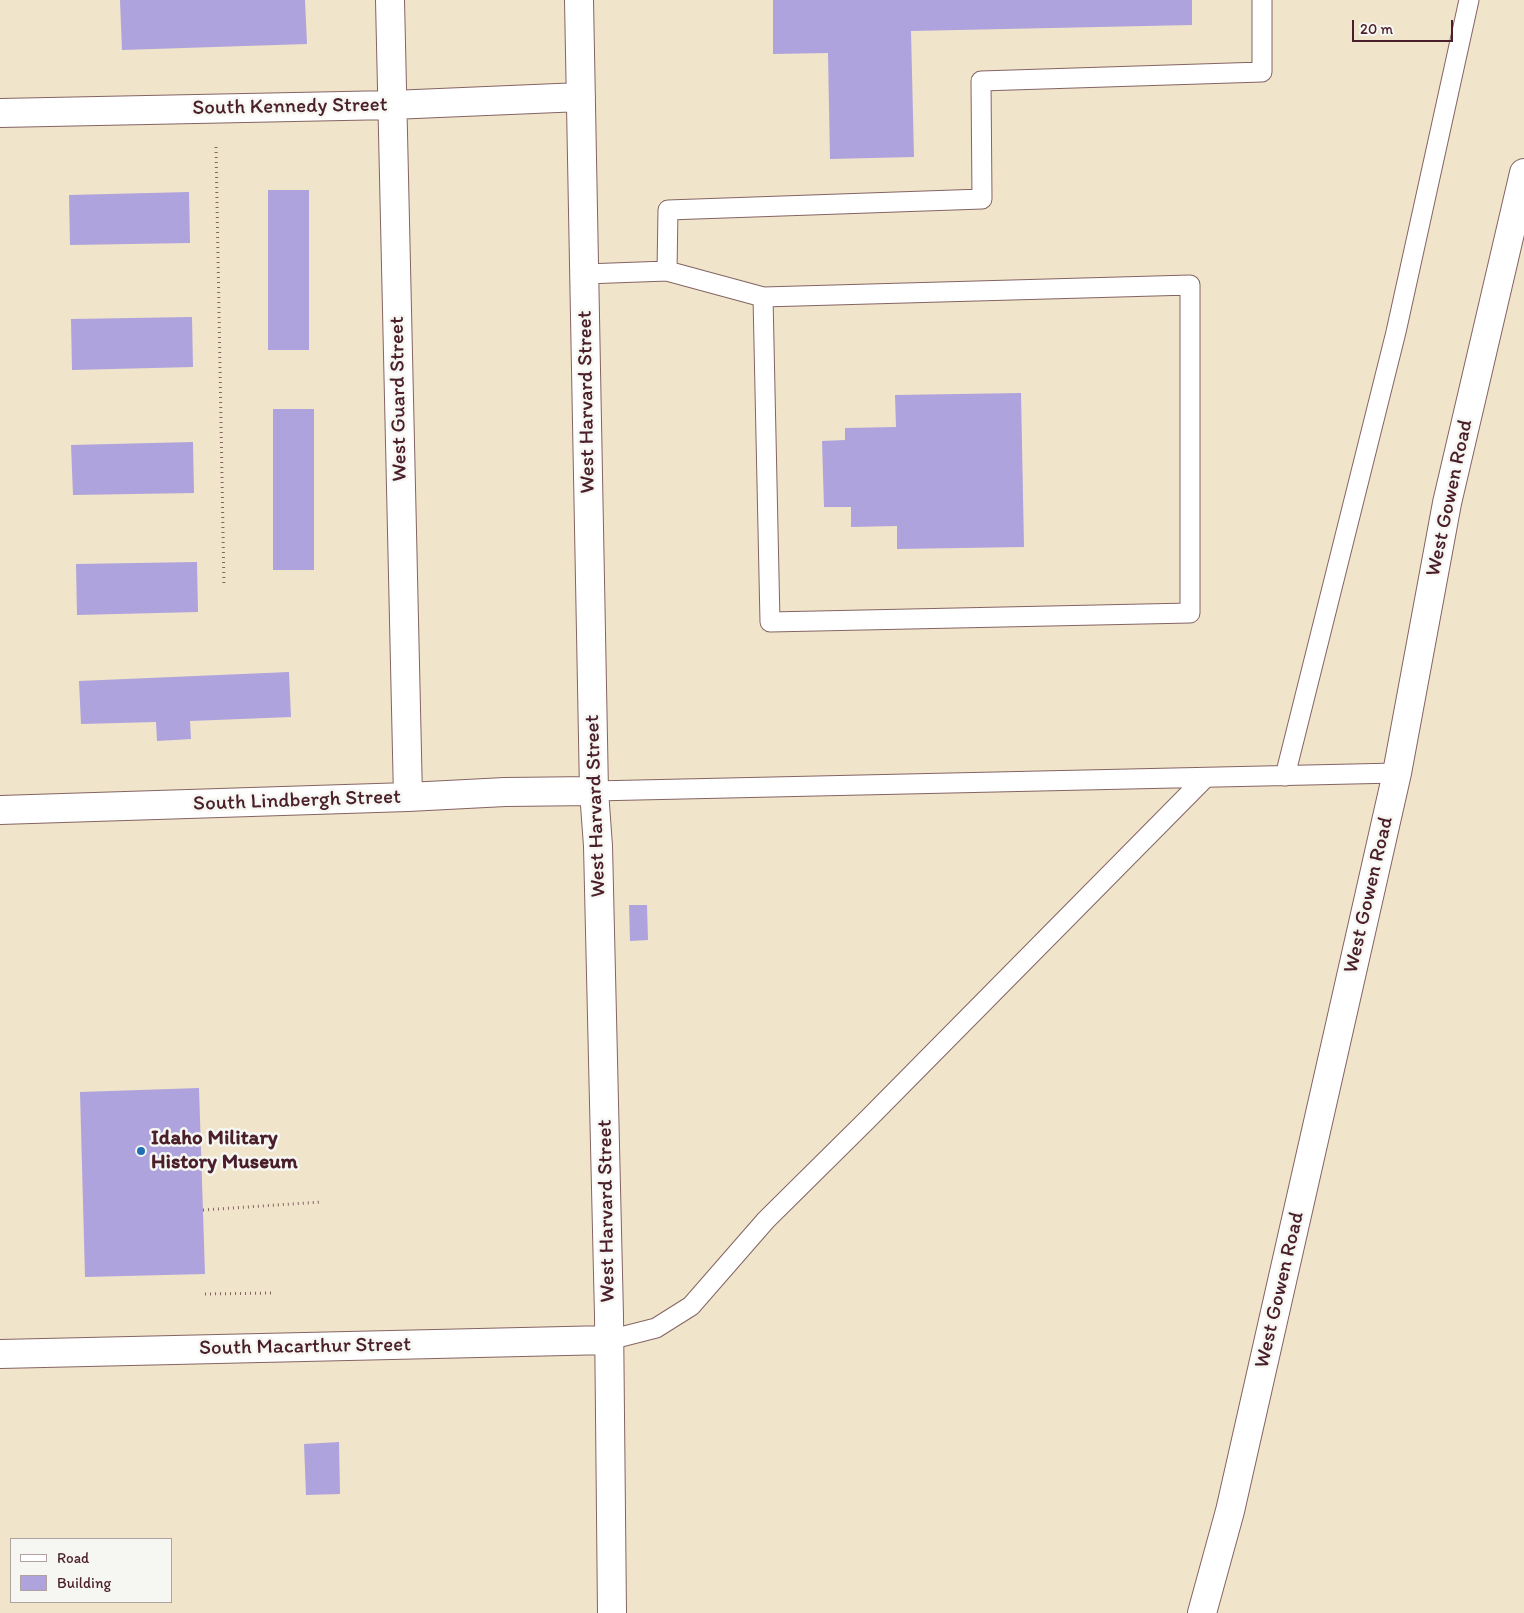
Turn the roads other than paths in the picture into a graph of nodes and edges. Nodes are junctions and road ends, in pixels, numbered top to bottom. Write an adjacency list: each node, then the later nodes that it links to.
1 (390, 0): 6 (street, West Guard Street)
2 (579, 0): 5 (street, West Harvard Street)
3 (1262, 0): 9 (lane)
4 (1469, 0): 13 (lane)
5 (581, 97): 6 (street, South Kennedy Street); 10 (street, West Harvard Street)
6 (392, 105): 7 (street, South Kennedy Street); 16 (street, West Guard Street)
7 (0, 113)
8 (1524, 174): 12 (street, West Gowen Road)
9 (667, 271): 10 (lane); 11 (lane)
10 (585, 274): 15 (street, West Harvard Street)
11 (762, 297): 11 (lane)
12 (1397, 773): 13 (lane); 21 (street, West Gowen Road)
13 (1285, 776): 14 (lane)
14 (1205, 778): 15 (lane); 18 (lane)
15 (594, 791): 16 (street, South Lindbergh Street); 18 (street, West Harvard Street)
16 (408, 797): 17 (street, South Lindbergh Street)
17 (0, 810)
18 (609, 1340): 19 (street, South Macarthur Street); 20 (street, West Harvard Street)
19 (0, 1354)
20 (612, 1613)
21 (1202, 1613)

